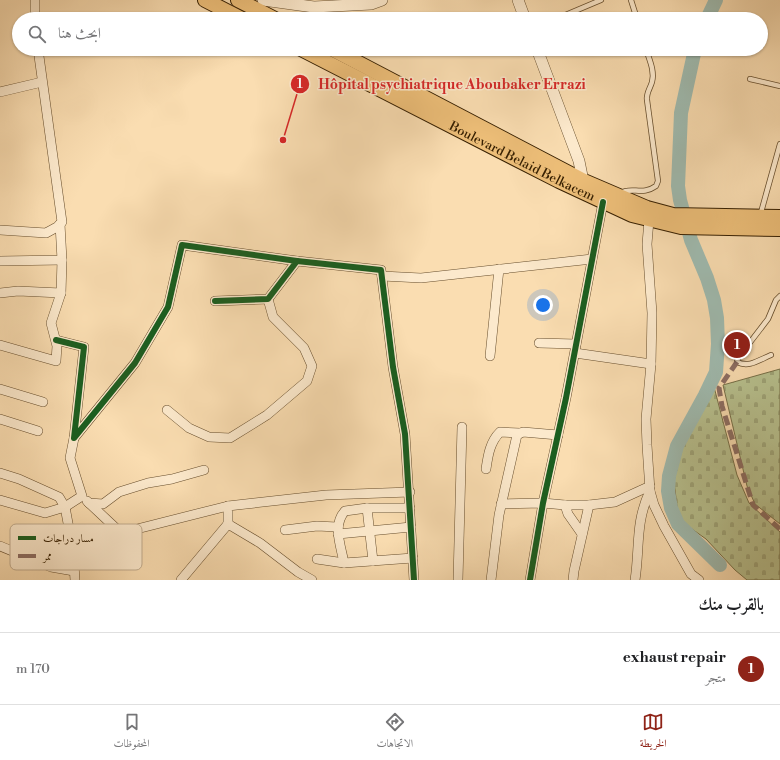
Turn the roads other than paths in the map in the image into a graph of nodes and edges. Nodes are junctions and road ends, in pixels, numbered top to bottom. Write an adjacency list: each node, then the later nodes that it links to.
1 (34, 0): 9 (street)
2 (205, 0): 10 (main road)
3 (238, 0): 11 (main road)
4 (263, 0): 5 (street)
5 (382, 0)
6 (518, 0): 12 (street)
7 (601, 0): 13 (lane)
8 (631, 0): 14 (lane)
9 (35, 12)
10 (228, 12)
11 (261, 12)
12 (522, 12)
13 (572, 12)
14 (635, 12)
15 (39, 56): 21 (street)
16 (315, 56): 25 (main road, Boulevard Belaid Belkacem)
17 (345, 56): 25 (main road, Boulevard Belaid Belkacem)
18 (540, 56): 25 (street)
19 (648, 56): 26 (lane)
20 (750, 78): 22 (lane)
21 (42, 82): 23 (street); 31 (street)
22 (780, 86)
23 (0, 92)
24 (780, 144): 28 (lane)
25 (584, 187): 26 (main road, Boulevard Belaid Belkacem); 27 (main road, Boulevard Belaid Belkacem)
26 (616, 196): 32 (main road, Boulevard Belaid Belkacem)
27 (603, 202): 30 (main road, Boulevard Belaid Belkacem); 35 (street)
28 (760, 217): 29 (main road, Boulevard Belaid Belkacem); 32 (main road, Boulevard Belaid Belkacem)
29 (780, 217)
30 (649, 220): 32 (main road, Boulevard Belaid Belkacem); 52 (street)
31 (60, 224): 34 (street); 36 (street)
32 (687, 224): 33 (main road, Boulevard Belaid Belkacem)
33 (780, 229)
34 (0, 230)
35 (592, 259): 39 (street); 49 (street)
36 (62, 260): 37 (street); 42 (street)
37 (0, 261)
38 (297, 261): 40 (street); 44 (street); 61 (street)
39 (499, 269): 40 (street); 51 (street)
40 (382, 276): 66 (street)
41 (0, 293): 42 (street)
42 (61, 293): 46 (street)
43 (780, 296): 50 (lane)
44 (268, 299): 45 (street); 55 (street)
45 (215, 301)
46 (56, 340): 48 (street); 61 (street)
47 (539, 343): 49 (street)
48 (0, 345)
49 (575, 349): 52 (street); 60 (street)
50 (771, 355)
51 (490, 356)
52 (651, 364): 65 (street)
53 (0, 389): 54 (street)
54 (43, 402)
55 (167, 410)
56 (0, 419): 58 (street)
57 (462, 427): 98 (street)
58 (38, 431)
59 (520, 433): 60 (street); 62 (street); 71 (street)
60 (558, 435): 70 (street)
61 (74, 438): 67 (street)
62 (486, 469)
63 (204, 470): 69 (street)
64 (0, 473): 75 (street)
65 (650, 489): 73 (street); 102 (street); 103 (street)
66 (410, 492): 74 (street); 77 (street)
67 (82, 496): 69 (street); 75 (street)
68 (0, 500): 75 (street)
69 (89, 503): 79 (street)
70 (543, 503): 71 (street); 72 (street); 100 (street)
71 (501, 504): 99 (street)
72 (565, 505): 73 (street); 86 (street)
73 (589, 505): 86 (street)
74 (228, 506): 80 (street); 81 (street)
75 (65, 507): 78 (street)
76 (368, 508): 77 (street); 84 (street); 85 (street)
77 (410, 508): 82 (street)
78 (68, 524)
79 (112, 524)
80 (228, 524): 95 (street); 96 (street)
81 (142, 527)
82 (411, 527): 85 (street); 89 (street)
83 (286, 530): 84 (street)
84 (338, 530): 85 (street); 92 (street)
85 (370, 531): 91 (street)
86 (582, 534): 101 (street)
87 (0, 546): 88 (street)
88 (10, 550)
89 (413, 558): 91 (street); 97 (street)
90 (317, 559): 92 (street)
91 (373, 561): 92 (street)
92 (344, 563)
93 (60, 570): 94 (street)
94 (75, 576)
95 (181, 580)
96 (312, 580)
97 (414, 580)
98 (458, 580)
99 (491, 580)
100 (530, 580)
101 (573, 580)
102 (635, 580)
103 (699, 580)

